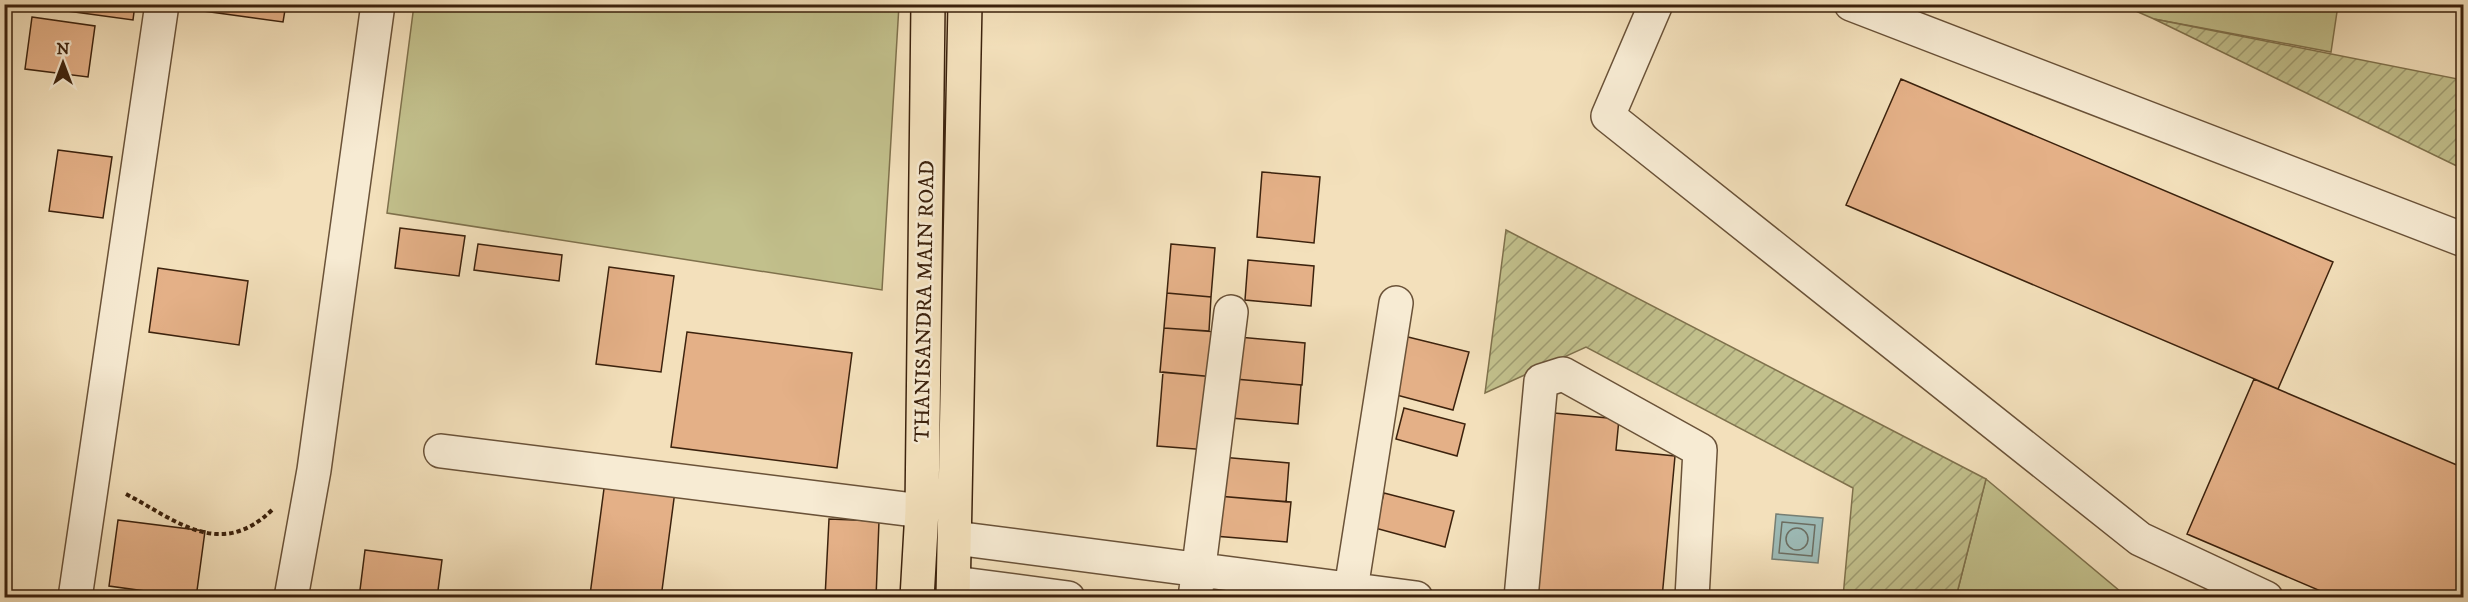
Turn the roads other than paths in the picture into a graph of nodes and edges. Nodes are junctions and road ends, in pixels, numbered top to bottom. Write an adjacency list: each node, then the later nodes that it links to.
1 (162, 4): 16 (street)
2 (378, 4): 17 (street)
3 (928, 4): 11 (main road, THANISANDRA MAIN ROAD)
4 (965, 4): 12 (main road, THANISANDRA MAIN ROAD)
5 (1656, 4): 23 (street)
6 (1851, 4): 7 (street)
7 (2463, 240)
8 (1396, 303): 15 (street)
9 (1231, 312): 13 (street)
10 (441, 451): 11 (street)
11 (922, 511): 18 (main road, THANISANDRA MAIN ROAD)
12 (955, 538): 13 (street); 14 (main road, THANISANDRA MAIN ROAD)
13 (1197, 584): 15 (street)
14 (953, 590): 19 (street)
15 (1351, 590): 20 (street)
16 (75, 597)
17 (291, 597)
18 (917, 597)
19 (1068, 597)
20 (1416, 597)
21 (1521, 597): 22 (street)
22 (1692, 597)
23 (2266, 597)

